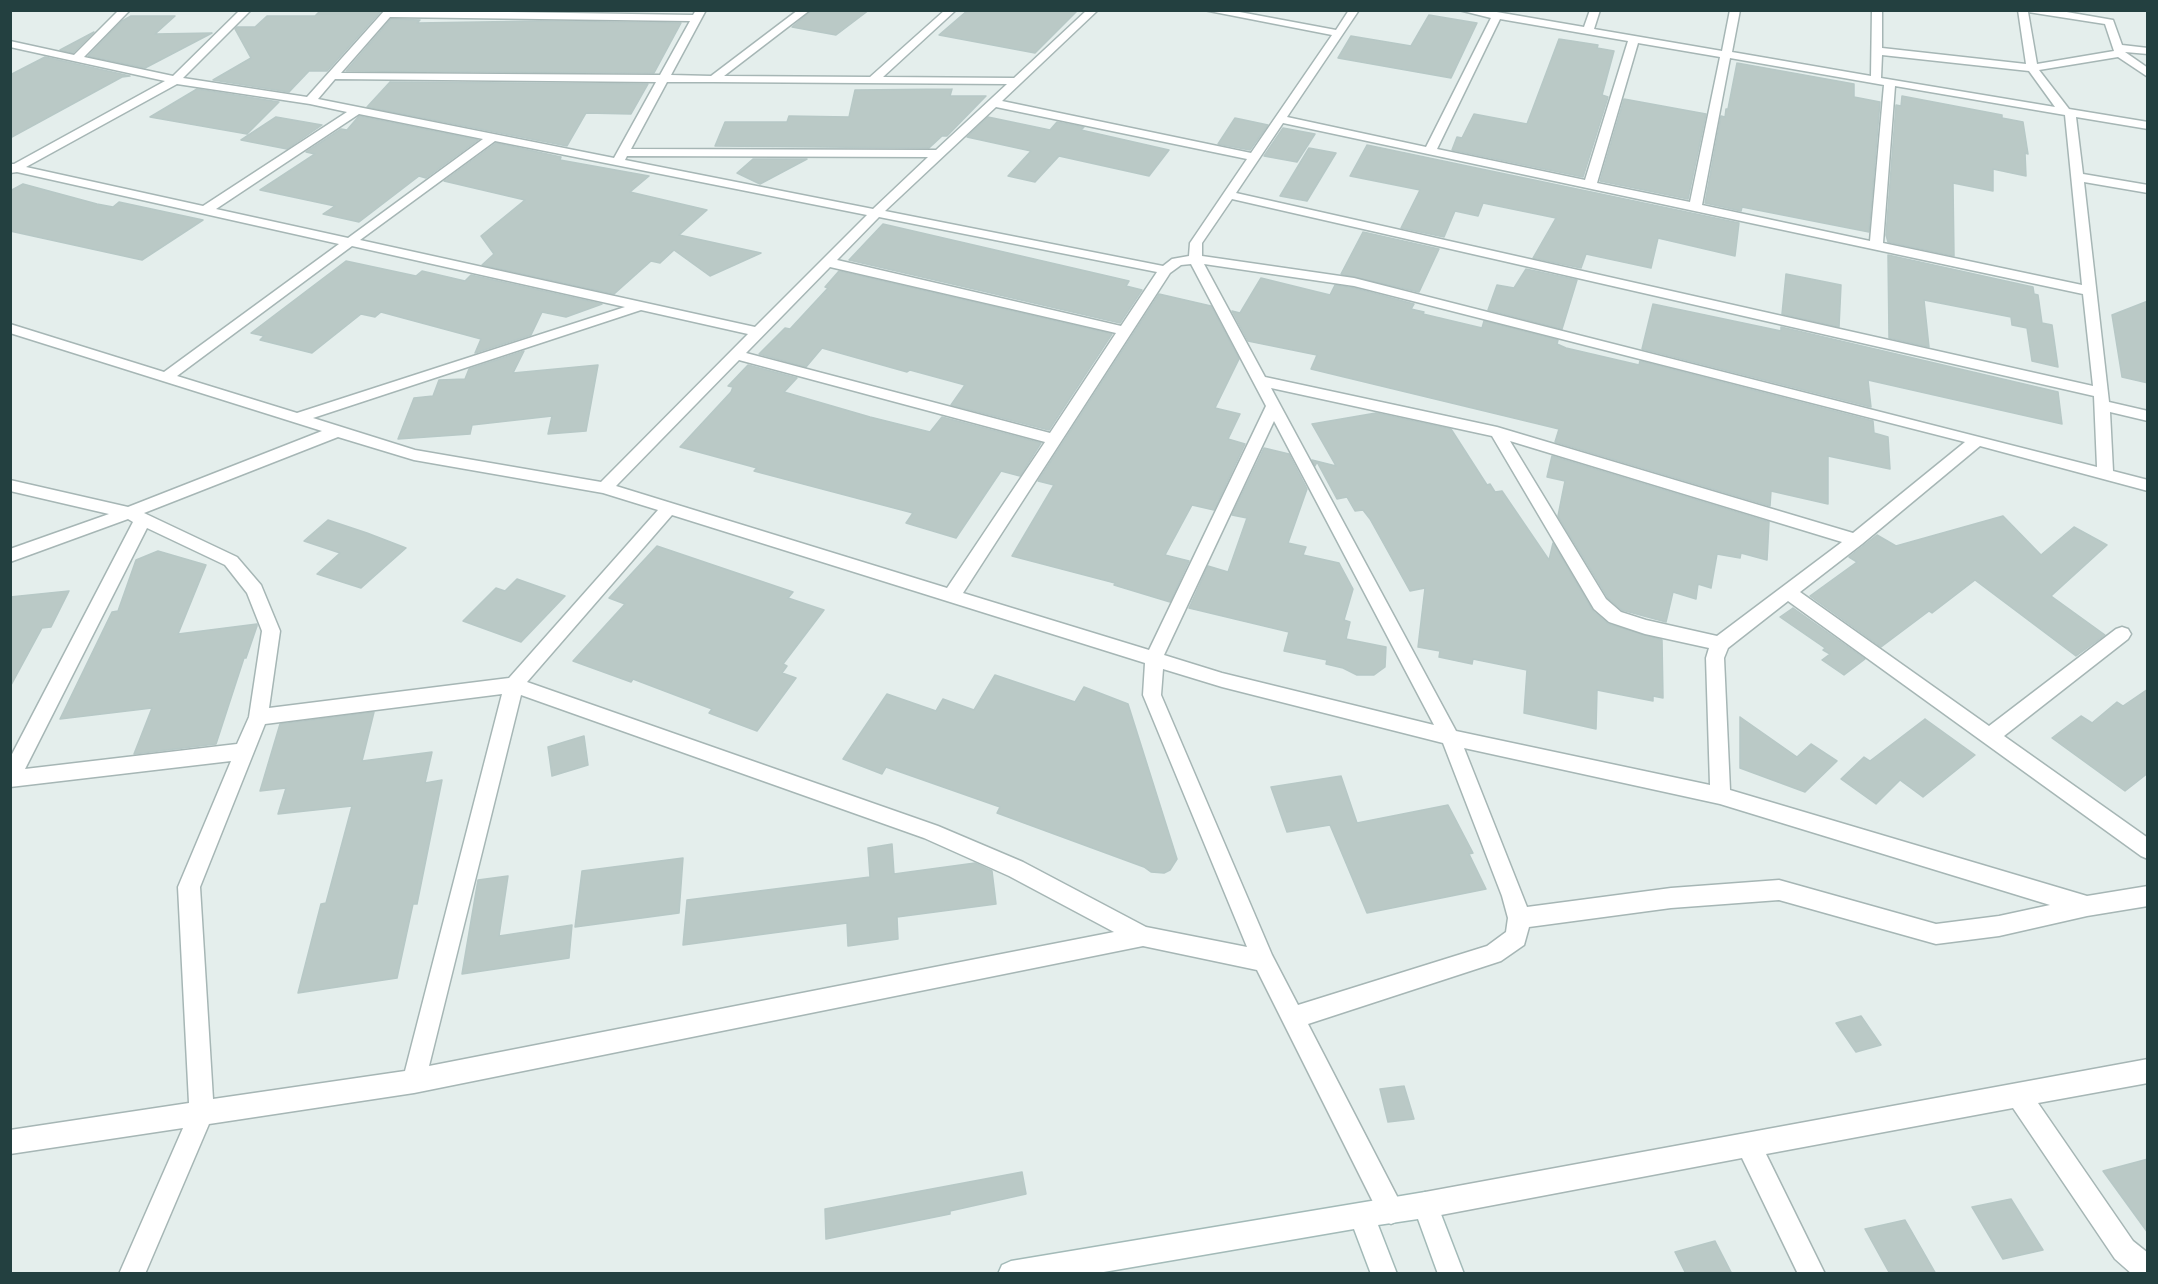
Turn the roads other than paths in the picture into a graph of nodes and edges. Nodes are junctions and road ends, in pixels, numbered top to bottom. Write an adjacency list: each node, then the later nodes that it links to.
1 (125, 10): 25 (street)
2 (246, 10): 31 (street)
3 (805, 10): 30 (street)
4 (951, 10): 32 (street)
5 (1094, 10): 34 (street)
6 (1209, 10): 18 (street)
7 (1354, 10): 18 (street)
8 (1464, 10): 16 (street)
9 (1595, 10): 17 (street)
10 (1735, 10): 24 (street)
11 (1876, 10): 21 (street)
12 (2023, 10): 26 (street)
13 (2032, 10): 22 (street)
14 (389, 12): 15 (street); 28 (street)
15 (699, 14): 29 (street)
16 (1497, 16): 17 (street); 43 (street)
17 (1588, 32): 19 (street)
18 (1338, 33): 40 (street)
19 (1634, 39): 24 (street); 49 (street)
20 (10, 44): 25 (street)
21 (1876, 51): 26 (street); 33 (street)
22 (2119, 51): 23 (street); 26 (street); 27 (street)
23 (2148, 51)
24 (1726, 55): 33 (street); 52 (street)
25 (77, 58): 31 (street)
26 (2032, 68): 39 (street)
27 (2148, 74)
28 (332, 76): 29 (street); 36 (street)
29 (664, 78): 30 (street); 45 (street)
30 (713, 79): 32 (street)
31 (175, 80): 36 (street); 47 (street)
32 (873, 80): 34 (street)
33 (1876, 80): 35 (street)
34 (1018, 81): 37 (street)
35 (1890, 82): 39 (street); 56 (street)
36 (310, 101): 38 (street)
37 (994, 103): 44 (street); 46 (street)
38 (357, 110): 42 (street); 53 (street)
39 (2067, 112): 41 (street); 48 (street)
40 (1280, 119): 43 (street); 46 (street)
41 (2148, 126)
42 (493, 137): 45 (street); 55 (street)
43 (1430, 151): 49 (street)
44 (938, 154): 45 (street); 54 (street)
45 (620, 158): 54 (street)
46 (1254, 158): 51 (street)
47 (12, 169): 53 (street)
48 (2077, 177): 50 (street); 60 (street)
49 (1590, 185): 52 (street)
50 (2148, 189)
51 (1229, 195): 57 (street); 68 (street)
52 (1695, 207): 56 (street)
53 (205, 210): 55 (street)
54 (876, 213): 58 (street); 59 (street)
55 (350, 242): 61 (street); 66 (street)
56 (1876, 246): 60 (street)
57 (1195, 259): 59 (street); 67 (street); 75 (street)
58 (827, 262): 63 (street); 64 (street)
59 (1165, 270): 63 (street)
60 (2090, 291): 68 (street)
61 (640, 306): 64 (street); 71 (street)
62 (10, 328): 66 (street)
63 (1125, 331): 74 (street)
64 (758, 332): 65 (street)
65 (735, 355): 74 (street); 79 (street)
66 (166, 377): 71 (street)
67 (1262, 381): 69 (street); 73 (street)
68 (2101, 399): 70 (street); 76 (street)
69 (1274, 404): 88 (street); 92 (street)
70 (2148, 416)
71 (297, 418): 72 (street)
72 (338, 431): 79 (street); 81 (street)
73 (1497, 432): 82 (street); 87 (street)
74 (1054, 439): 85 (street)
75 (1977, 440): 76 (street); 82 (street)
76 (2105, 474): 78 (street)
77 (10, 485): 81 (street)
78 (2148, 486)
79 (604, 488): 80 (street)
80 (669, 508): 85 (street); 89 (street)
81 (136, 516): 83 (street); 90 (street); 94 (street)
82 (1856, 540): 84 (street)
83 (10, 556)
84 (1788, 592): 87 (street); 91 (street)
85 (952, 595): 88 (street)
86 (2122, 634): 91 (street)
87 (1720, 644): 95 (street)
88 (1154, 658): 92 (street); 101 (street)
89 (514, 685): 90 (street); 100 (street); 104 (street)
90 (258, 717): 93 (street)
91 (1990, 736): 96 (street)
92 (1450, 737): 95 (street); 99 (street)
93 (244, 751): 94 (street); 106 (street)
94 (10, 779)
95 (1720, 796): 98 (street)
96 (2148, 850)
97 (2148, 896): 98 (street)
98 (2087, 906): 99 (street)
99 (1519, 918): 102 (street)
100 (1143, 936): 101 (street); 104 (street)
101 (1264, 961): 102 (street)
102 (1292, 1018): 110 (street)
103 (2148, 1071): 105 (street)
104 (414, 1081): 106 (street)
105 (2018, 1095): 108 (street); 112 (street)
106 (202, 1113): 107 (street); 113 (street)
107 (10, 1142)
108 (1748, 1145): 109 (street); 117 (street)
109 (1425, 1205): 110 (street); 116 (street)
110 (1391, 1211): 111 (street)
111 (1362, 1216): 114 (street); 115 (street)
112 (2148, 1270)
113 (132, 1274)
114 (1011, 1274)
115 (1384, 1274)
116 (1451, 1274)
117 (1812, 1274)

